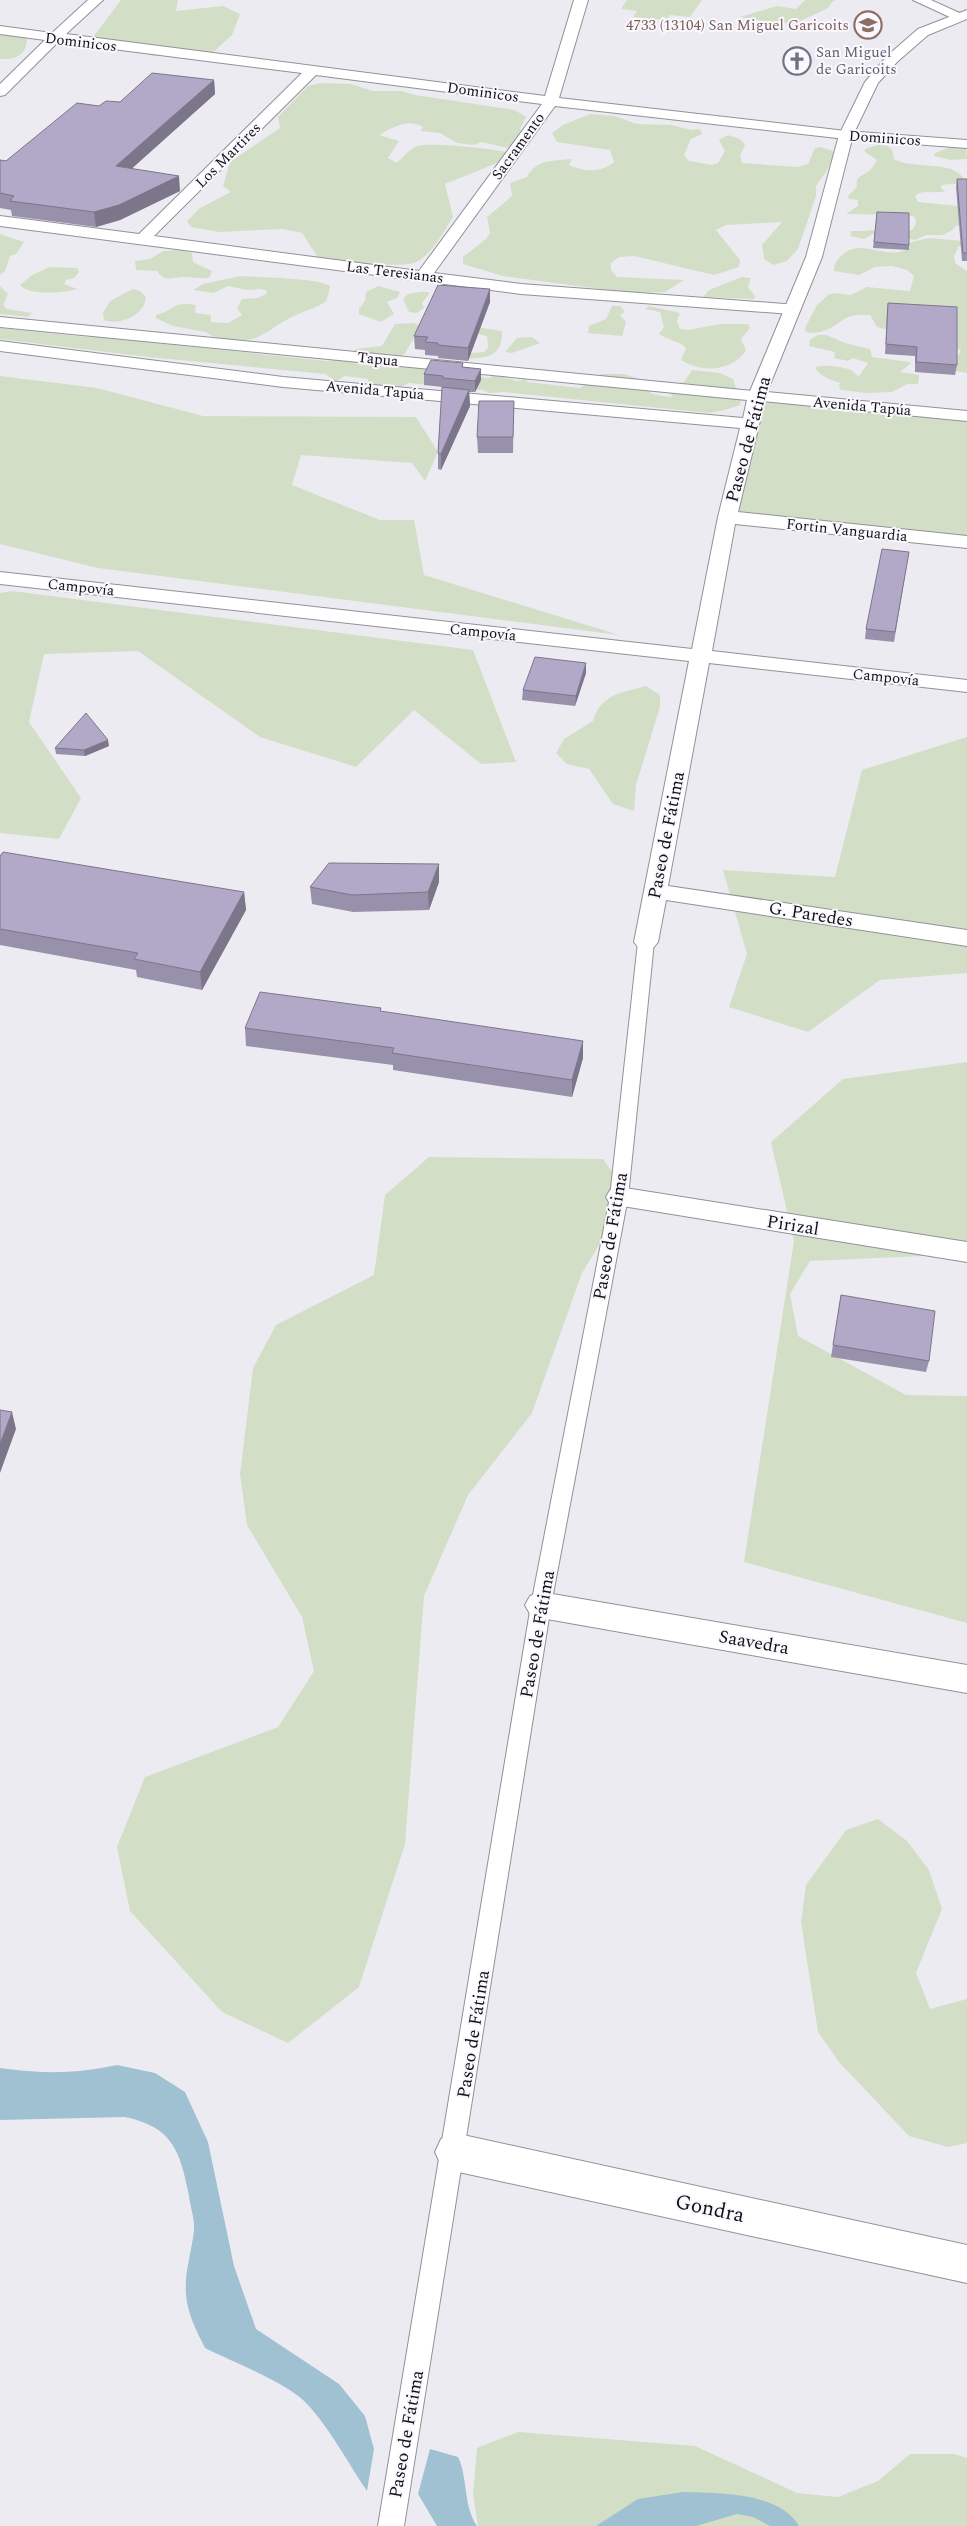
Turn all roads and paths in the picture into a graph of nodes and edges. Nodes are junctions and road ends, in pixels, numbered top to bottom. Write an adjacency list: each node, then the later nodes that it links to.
1 (96, 0): 6 (street)
2 (581, 0): 9 (street, Sacramento)
3 (920, 0): 4 (street)
4 (963, 15): 10 (street, Paseo de Fátima)
5 (0, 30): 6 (street, Dominicos)
6 (53, 39): 7 (street, Dominicos); 8 (street)
7 (313, 70): 9 (street, Dominicos); 13 (street, Los Martires)
8 (0, 92)
9 (551, 101): 10 (street, Dominicos); 14 (street, Sacramento)
10 (846, 135): 11 (street, Dominicos); 15 (street, Paseo de Fátima)
11 (967, 144)
12 (0, 221): 13 (street, Las Teresianas)
13 (142, 240): 14 (street, Las Teresianas)
14 (422, 276): 15 (street, Las Teresianas)
15 (791, 309): 18 (street, Paseo de Fátima)
16 (0, 322): 18 (street, Tapua)
17 (0, 346): 20 (street, Avenida Tapúa)
18 (757, 396): 19 (street, Avenida Tapúa); 20 (street, Paseo de Fátima)
19 (967, 416)
20 (750, 424): 21 (street, Paseo de Fátima)
21 (727, 517): 22 (street, Fortin Vanguardia); 24 (street, Paseo de Fátima)
22 (967, 542)
23 (0, 578): 24 (street, Campovía)
24 (701, 656): 25 (street, Campovía); 26 (street, Paseo de Fátima)
25 (967, 686)
26 (656, 891): 27 (street, G. Paredes); 28 (street, Paseo de Fátima)
27 (967, 938)
28 (646, 942): 29 (lane, Paseo de Fátima)
29 (618, 1197): 30 (street, Pirizal); 31 (lane, Paseo de Fátima)
30 (967, 1252)
31 (540, 1605): 32 (street, Saavedra); 33 (lane, Paseo de Fátima)
32 (967, 1679)
33 (454, 2152): 34 (street, Gondra); 35 (lane, Paseo de Fátima)
34 (967, 2264)
35 (392, 2521)

